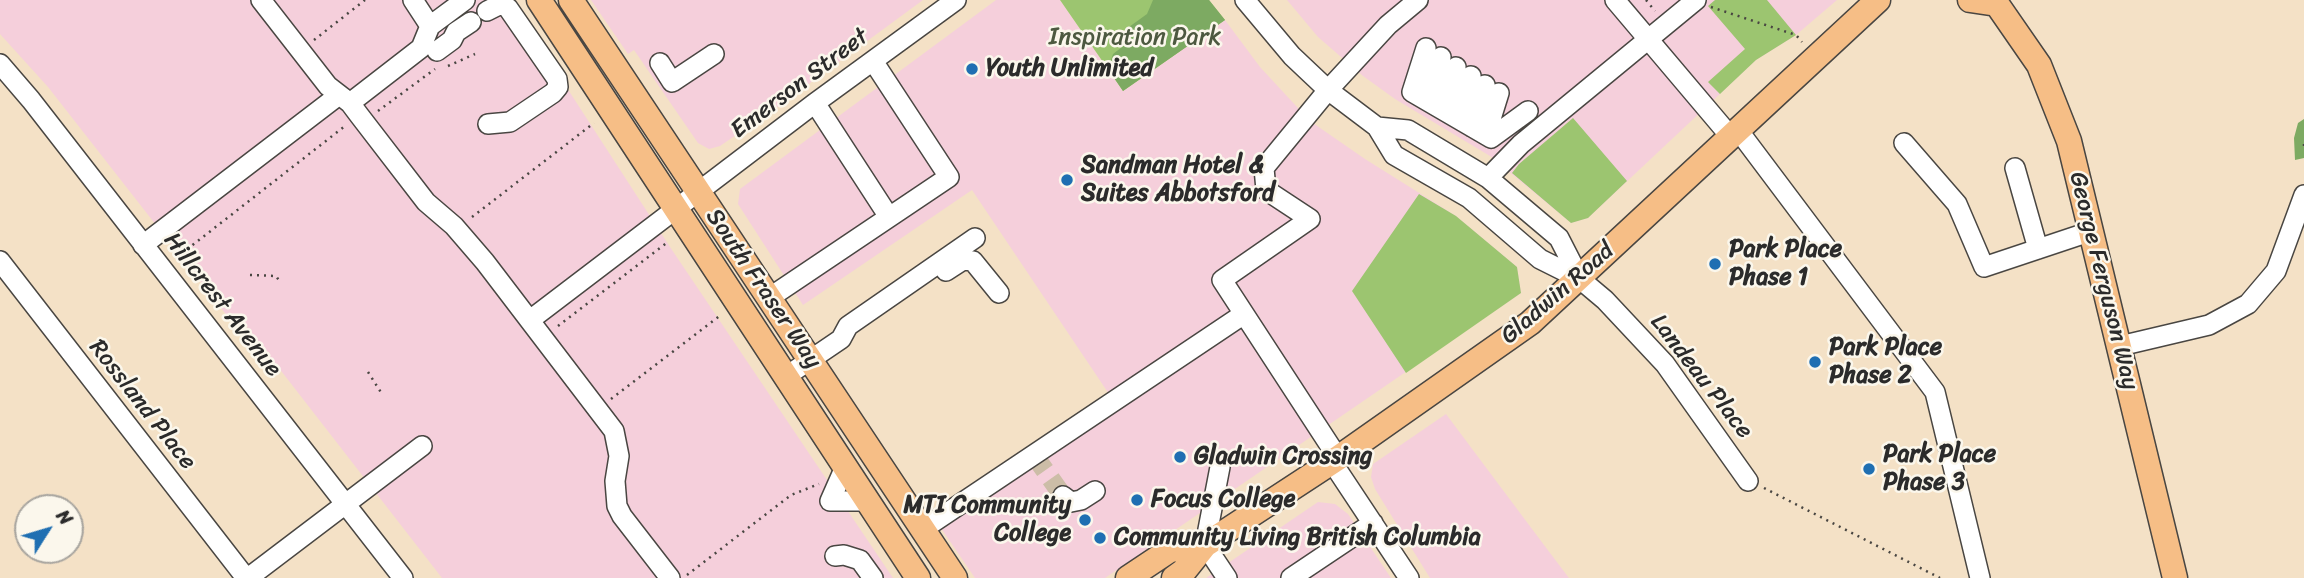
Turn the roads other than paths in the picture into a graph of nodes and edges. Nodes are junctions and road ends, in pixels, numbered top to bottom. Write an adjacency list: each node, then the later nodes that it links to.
1 (261, 0): 24 (street)
2 (413, 0): 14 (street)
3 (465, 0): 14 (street)
4 (539, 0): 35 (main road, South Fraser Way)
5 (571, 0): 33 (main road, South Fraser Way)
6 (956, 0): 18 (street, Emerson Street)
7 (1245, 0): 22 (street)
8 (1418, 0): 22 (street)
9 (1615, 0): 15 (street)
10 (1878, 0): 29 (main road, Gladwin Road)
11 (1970, 0): 13 (main road)
12 (1695, 1): 15 (street)
13 (1995, 2): 37 (main road, George Ferguson Way)
14 (429, 26): 24 (street)
15 (1648, 39): 29 (street); 32 (street)
16 (437, 51): 27 (street)
17 (714, 54): 19 (street)
18 (873, 61): 23 (street, Emerson Street); 36 (street)
19 (660, 63)
20 (0, 64): 39 (street, Hillcrest Avenue)
21 (1463, 71): 26 (street); 26 (street); 26 (street)
22 (1328, 90): 28 (street); 45 (street)
23 (815, 103): 33 (street, Emerson Street); 36 (street)
24 (353, 109): 39 (street); 46 (street)
25 (1528, 111): 26 (street)
26 (1457, 118)
27 (488, 124)
28 (1377, 127): 32 (street); 42 (street)
29 (1734, 133): 42 (main road, Gladwin Road); 73 (street)
30 (1904, 144): 40 (street)
31 (2015, 168): 40 (street)
32 (1488, 178): 42 (street)
33 (698, 191): 35 (street, Emerson Street); 44 (main road, South Fraser Way)
34 (2304, 195): 48 (street)
35 (674, 209): 46 (street, Emerson Street); 50 (main road, South Fraser Way)
36 (889, 217): 44 (street)
37 (2092, 231): 40 (street); 48 (main road, George Ferguson Way)
38 (975, 238): 47 (street)
39 (144, 244): 57 (street, Hillcrest Avenue)
40 (2038, 249)
41 (0, 261): 63 (street, Rossland Place)
42 (1580, 279): 52 (main road, Gladwin Road); 54 (street, Landeau Place)
43 (999, 292): 47 (street)
44 (769, 298): 49 (main road, South Fraser Way)
45 (1244, 314): 52 (street); 59 (street)
46 (530, 320): 65 (street)
47 (841, 339): 49 (street)
48 (2120, 346): 74 (main road, George Ferguson Way)
49 (810, 360): 50 (street); 59 (main road, South Fraser Way)
50 (785, 377): 67 (main road, South Fraser Way)
51 (422, 446): 57 (street)
52 (1335, 460): 58 (street); 60 (main road, Gladwin Road)
53 (1220, 467): 60 (street)
54 (1748, 481)
55 (1095, 491): 56 (street)
56 (1063, 496)
57 (345, 505): 63 (street); 64 (street, Hillcrest Avenue)
58 (1373, 523): 71 (street); 72 (street)
59 (923, 529): 62 (main road, South Fraser Way)
60 (1205, 545): 68 (main road, Gladwin Road); 69 (main road, Gladwin Road); 70 (street)
61 (835, 556): 66 (street)
62 (955, 577)
63 (247, 578)
64 (402, 578)
65 (670, 578)
66 (873, 578)
67 (918, 578)
68 (1128, 578)
69 (1174, 578)
70 (1227, 578)
71 (1291, 578)
72 (1409, 578)
73 (1980, 578)
74 (2175, 578)

